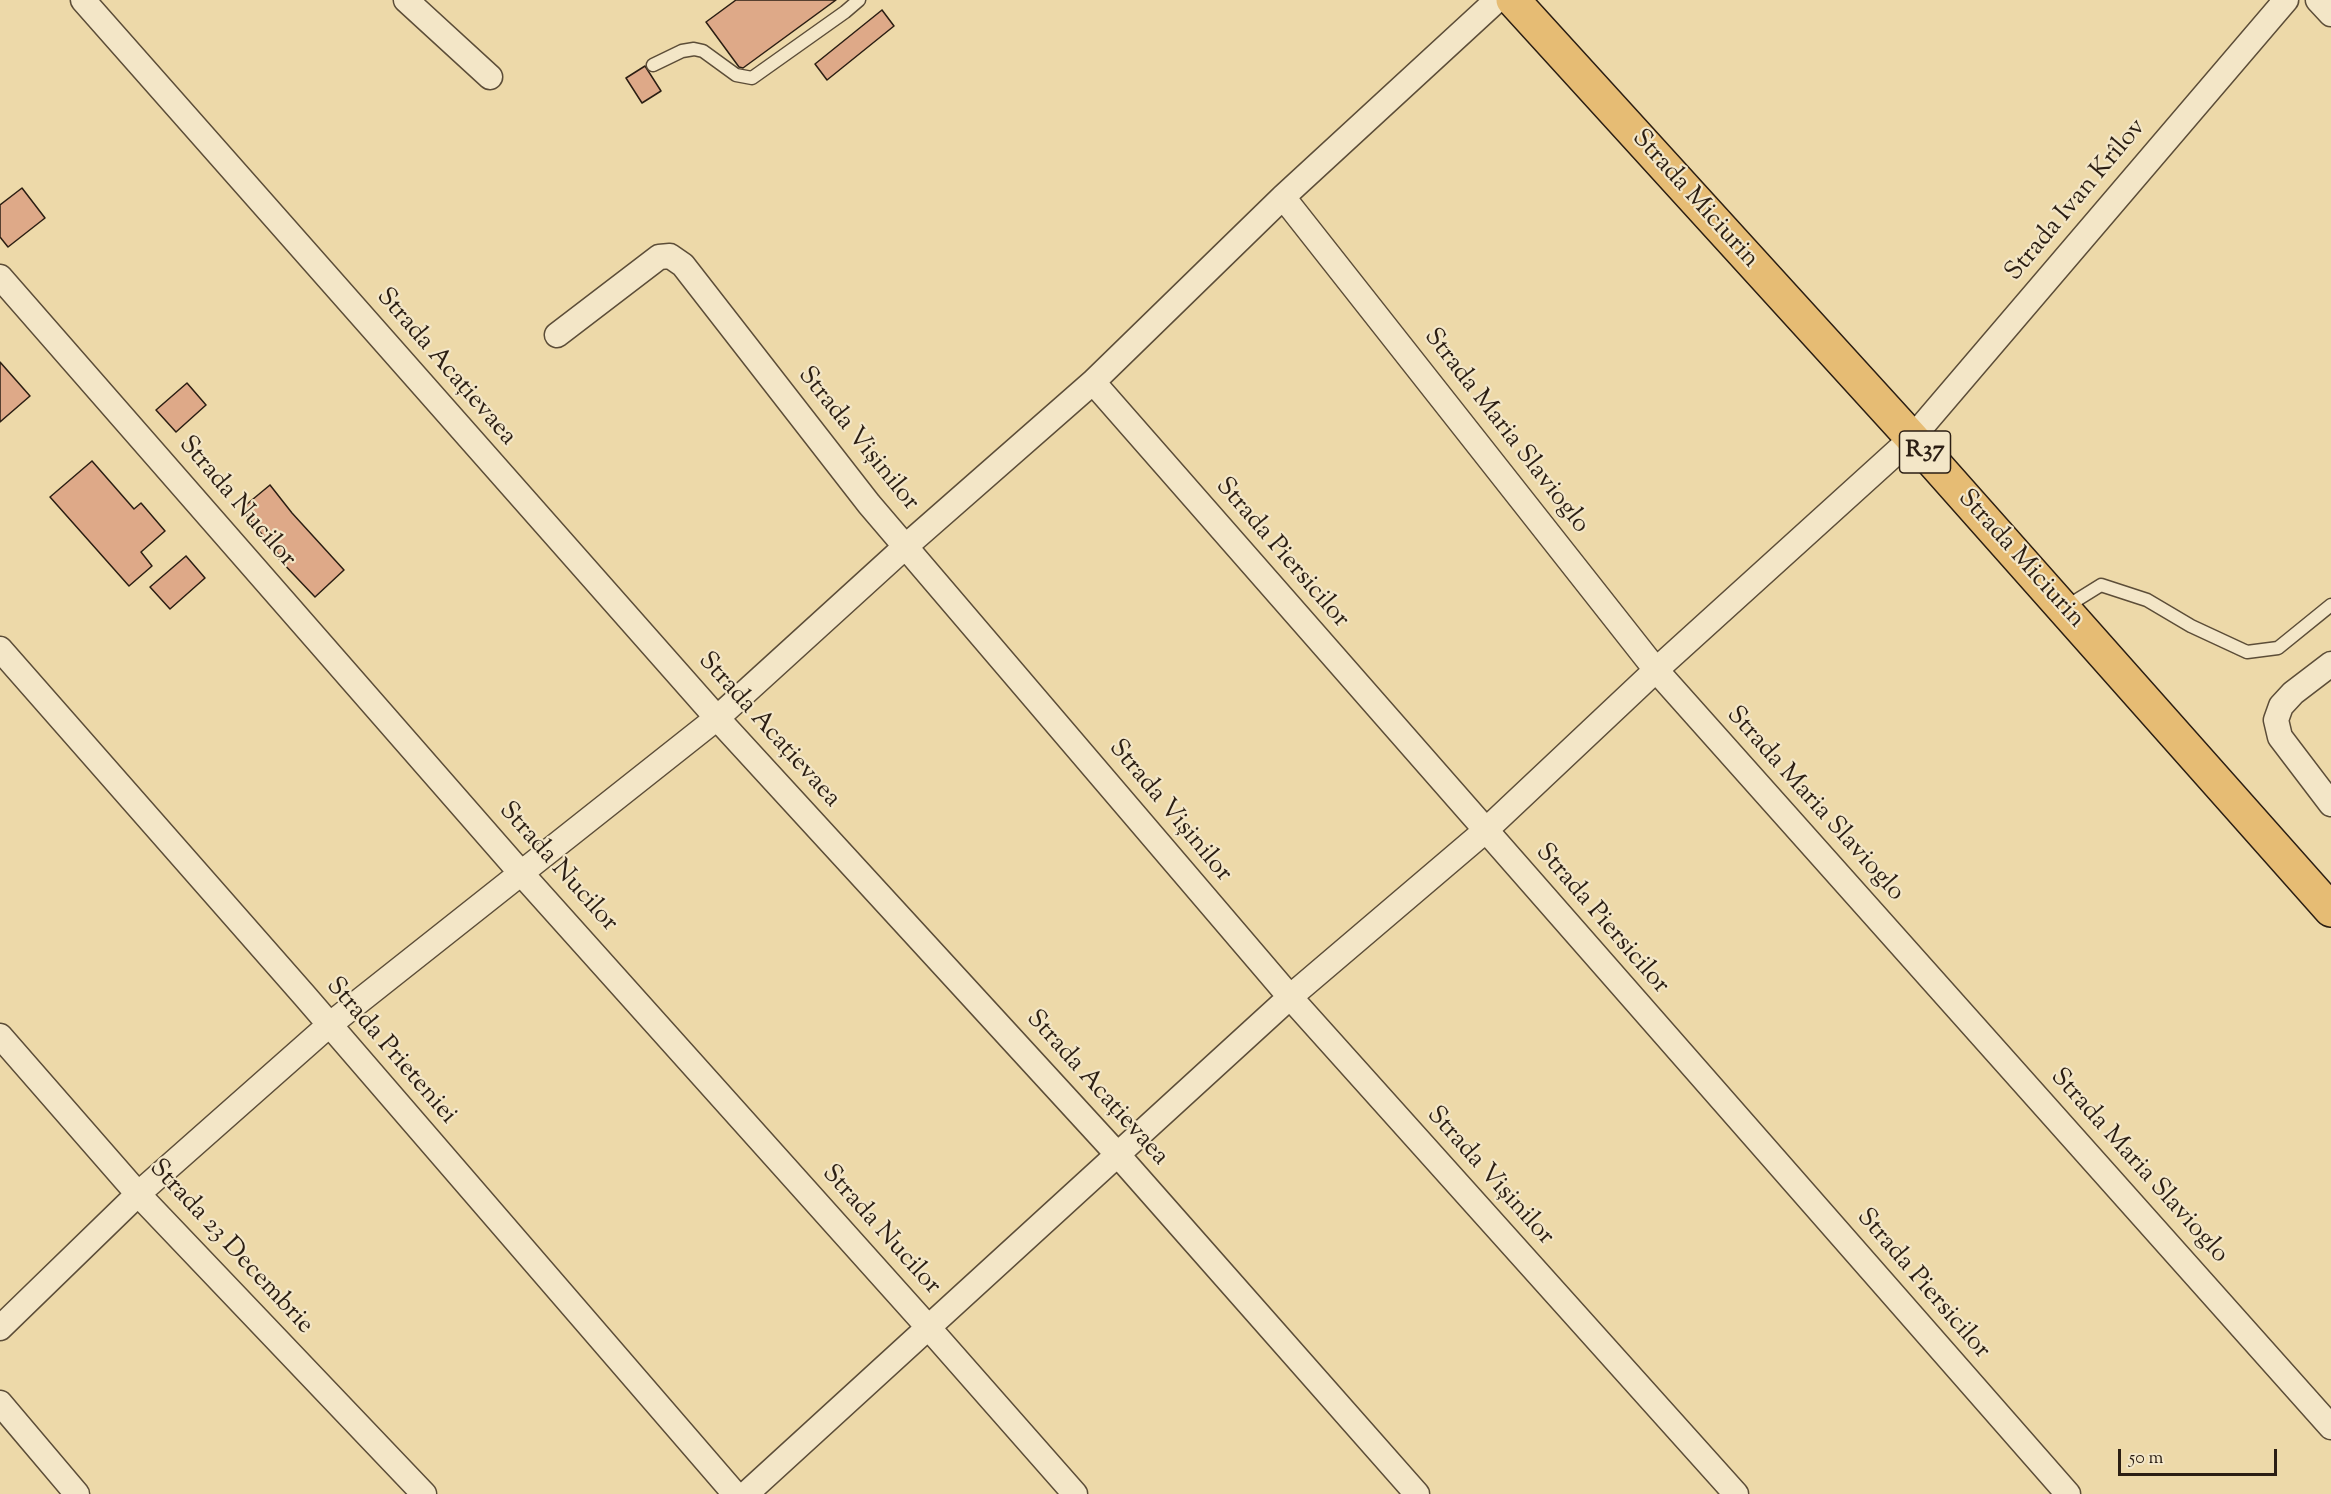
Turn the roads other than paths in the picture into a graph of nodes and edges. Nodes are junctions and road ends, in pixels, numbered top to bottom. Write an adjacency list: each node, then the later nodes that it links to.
1 (83, 0): 22 (street, Strada Acațievaea)
2 (406, 0): 10 (street)
3 (859, 0): 9 (lane)
4 (1497, 0): 11 (street)
5 (1512, 0): 15 (main road, Strada Miciurin / R37)
6 (2286, 0): 15 (street, Strada Ivan Krîlov)
7 (2318, 0): 8 (street)
8 (2331, 14)
9 (653, 65)
10 (490, 77)
11 (1283, 197): 14 (street); 21 (street, Strada Maria Slavioglo)
12 (0, 277): 25 (street, Strada Nucilor)
13 (557, 335): 16 (street, Strada Vișinilor)
14 (1093, 382): 16 (street); 24 (street, Strada Piersicilor)
15 (1912, 438): 18 (main road, Strada Miciurin / R37); 21 (street, Strada Ivan Krîlov)
16 (906, 546): 22 (street); 27 (street, Strada Vișinilor)
17 (2331, 605): 18 (lane)
18 (2063, 609): 26 (main road, Strada Miciurin / R37)
19 (0, 649): 28 (street, Strada Prieteniei)
20 (2331, 664): 23 (street)
21 (1656, 670): 24 (street, Strada Ivan Krîlov); 35 (street, Strada Maria Slavioglo)
22 (717, 718): 25 (street); 30 (street, Strada Acațievaea)
23 (2331, 804)
24 (1485, 831): 27 (street, Strada Ivan Krîlov); 43 (street, Strada Piersicilor)
25 (521, 873): 28 (street); 32 (street, Strada Nucilor)
26 (2325, 893)
27 (1290, 997): 30 (street, Strada Ivan Krîlov); 42 (street, Strada Vișinilor)
28 (328, 1026): 31 (street); 38 (street, Strada Prieteniei)
29 (0, 1036): 31 (street, Strada 23 Decembrie)
30 (1118, 1155): 32 (street, Strada Ivan Krîlov); 41 (street, Strada Acațievaea)
31 (138, 1194): 33 (street); 37 (street, Strada 23 Decembrie)
32 (928, 1327): 39 (street, Strada Ivan Krîlov); 40 (street, Strada Nucilor)
33 (0, 1328)
34 (0, 1403): 36 (street)
35 (2331, 1426)
36 (77, 1494)
37 (424, 1494)
38 (735, 1494)
39 (746, 1494)
40 (1075, 1494)
41 (1417, 1494)
42 (1736, 1494)
43 (2068, 1494)

